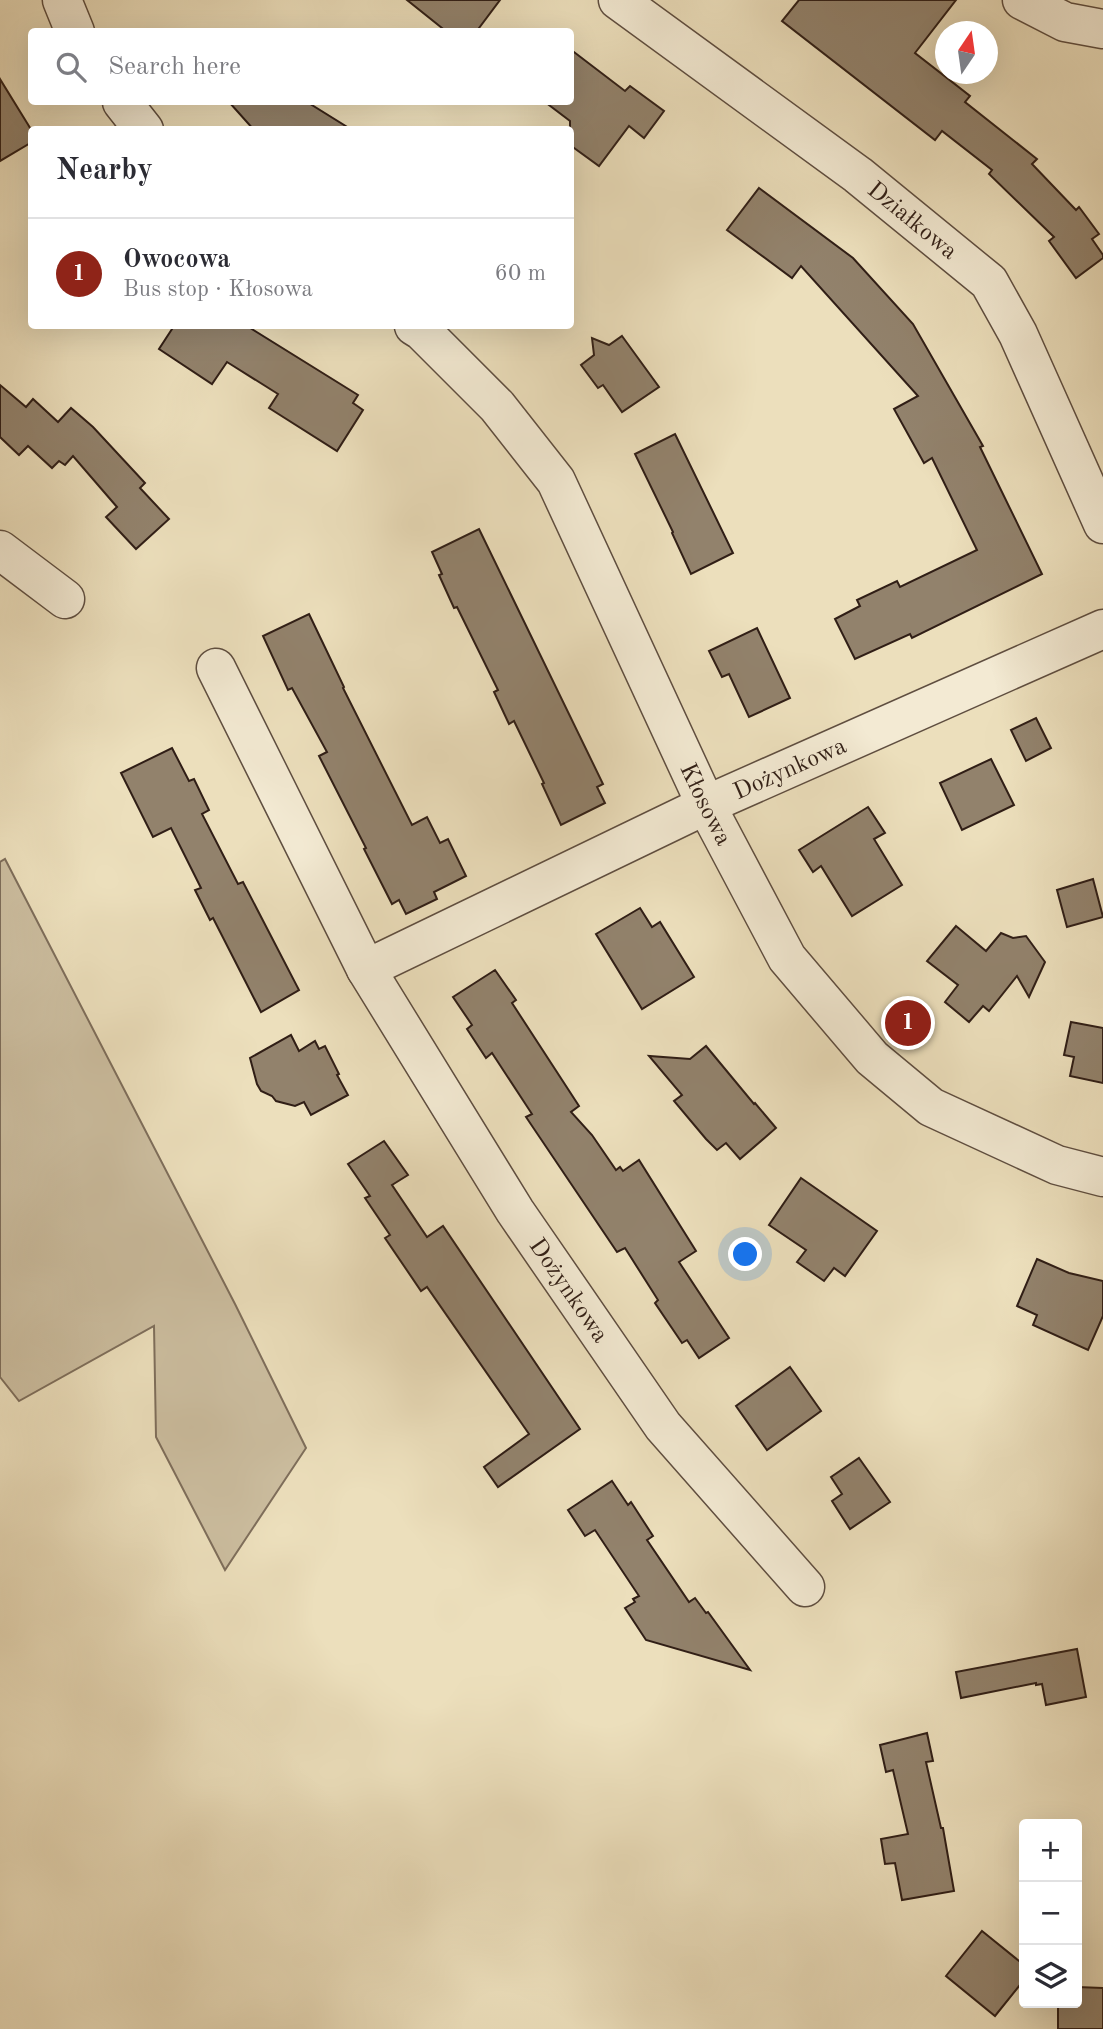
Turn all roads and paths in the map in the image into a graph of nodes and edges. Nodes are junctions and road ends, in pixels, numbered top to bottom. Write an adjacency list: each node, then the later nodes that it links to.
1 (62, 0): 4 (street)
2 (618, 0): 9 (street, Działkowa)
3 (1022, 0): 5 (street)
4 (73, 28)
5 (1103, 29)
6 (124, 105): 7 (street)
7 (141, 126)
8 (419, 329): 14 (street, Kłosowa)
9 (1103, 524)
10 (0, 550): 11 (street)
11 (65, 599)
12 (1103, 629): 14 (street, Dożynkowa)
13 (216, 668): 15 (street, Dożynkowa)
14 (706, 805): 15 (street, Dożynkowa); 16 (street, Kłosowa)
15 (366, 969): 17 (street, Dożynkowa)
16 (1103, 1177)
17 (806, 1587)

